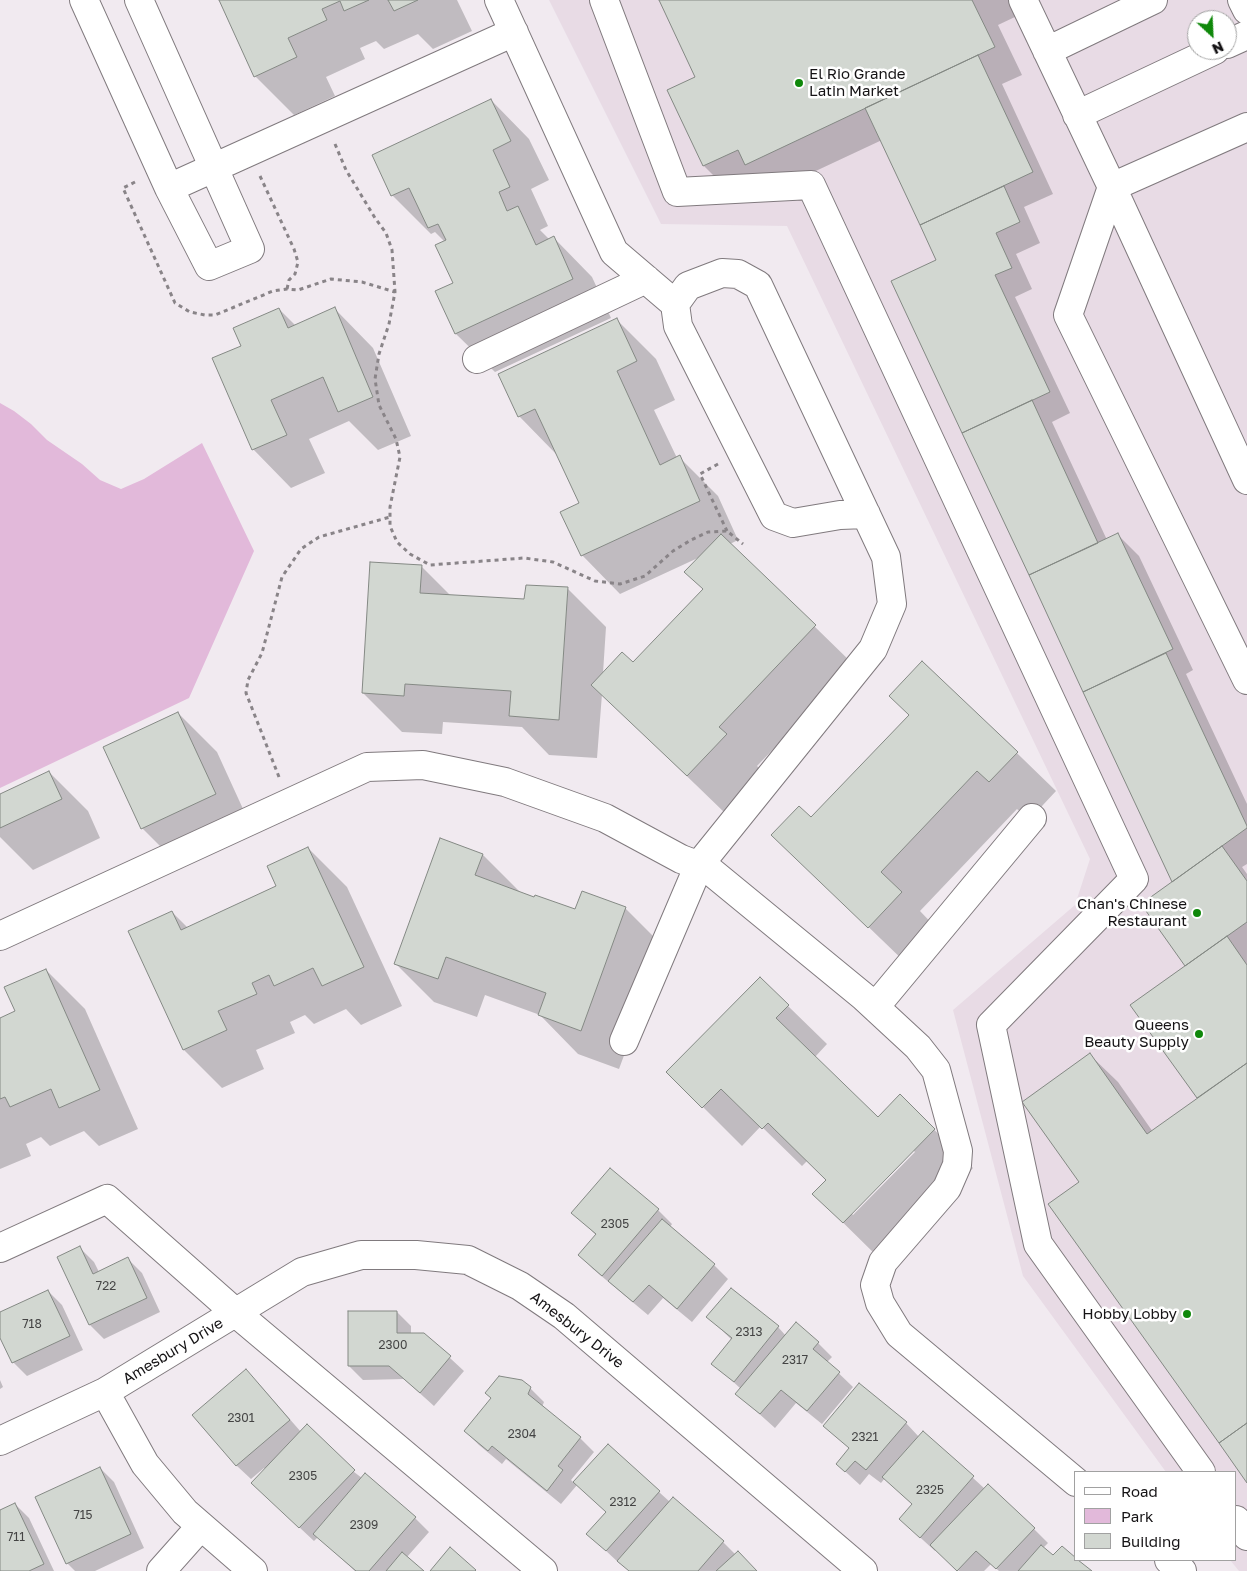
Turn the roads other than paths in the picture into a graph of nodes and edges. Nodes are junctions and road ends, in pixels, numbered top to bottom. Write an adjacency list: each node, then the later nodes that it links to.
1 (84, 0): 15 (street)
2 (139, 0): 14 (street)
3 (499, 0): 9 (street)
4 (604, 0): 32 (street)
5 (1023, 0): 10 (street)
6 (1153, 0): 10 (street)
7 (1242, 0): 8 (street)
8 (1247, 10)
9 (514, 32): 14 (street); 17 (street)
10 (1047, 51): 12 (street)
11 (1194, 60): 12 (street)
12 (1078, 115): 16 (street)
13 (1247, 127): 16 (street)
14 (213, 168): 15 (street); 15 (street)
15 (169, 188)
16 (1112, 188): 20 (street); 22 (street)
17 (646, 279): 18 (street); 19 (street)
18 (675, 304): 21 (street); 21 (street)
19 (477, 359)
20 (1247, 480)
21 (866, 514): 24 (street)
22 (1244, 664)
23 (1032, 818): 26 (street)
24 (699, 866): 25 (street); 26 (street); 27 (street)
25 (0, 936)
26 (875, 1008): 33 (street)
27 (624, 1041)
28 (0, 1248): 29 (street)
29 (236, 1313): 30 (street, Amesbury Drive); 40 (street); 41 (street, Amesbury Drive)
30 (105, 1392): 31 (street, Amesbury Drive); 35 (street)
31 (0, 1441)
32 (1200, 1471)
33 (1074, 1480)
34 (1237, 1521): 36 (street)
35 (201, 1526): 38 (street); 39 (street)
36 (1247, 1536)
37 (1170, 1561): 42 (street)
38 (161, 1571)
39 (253, 1571)
40 (543, 1571)
41 (863, 1571)
42 (1182, 1571)

